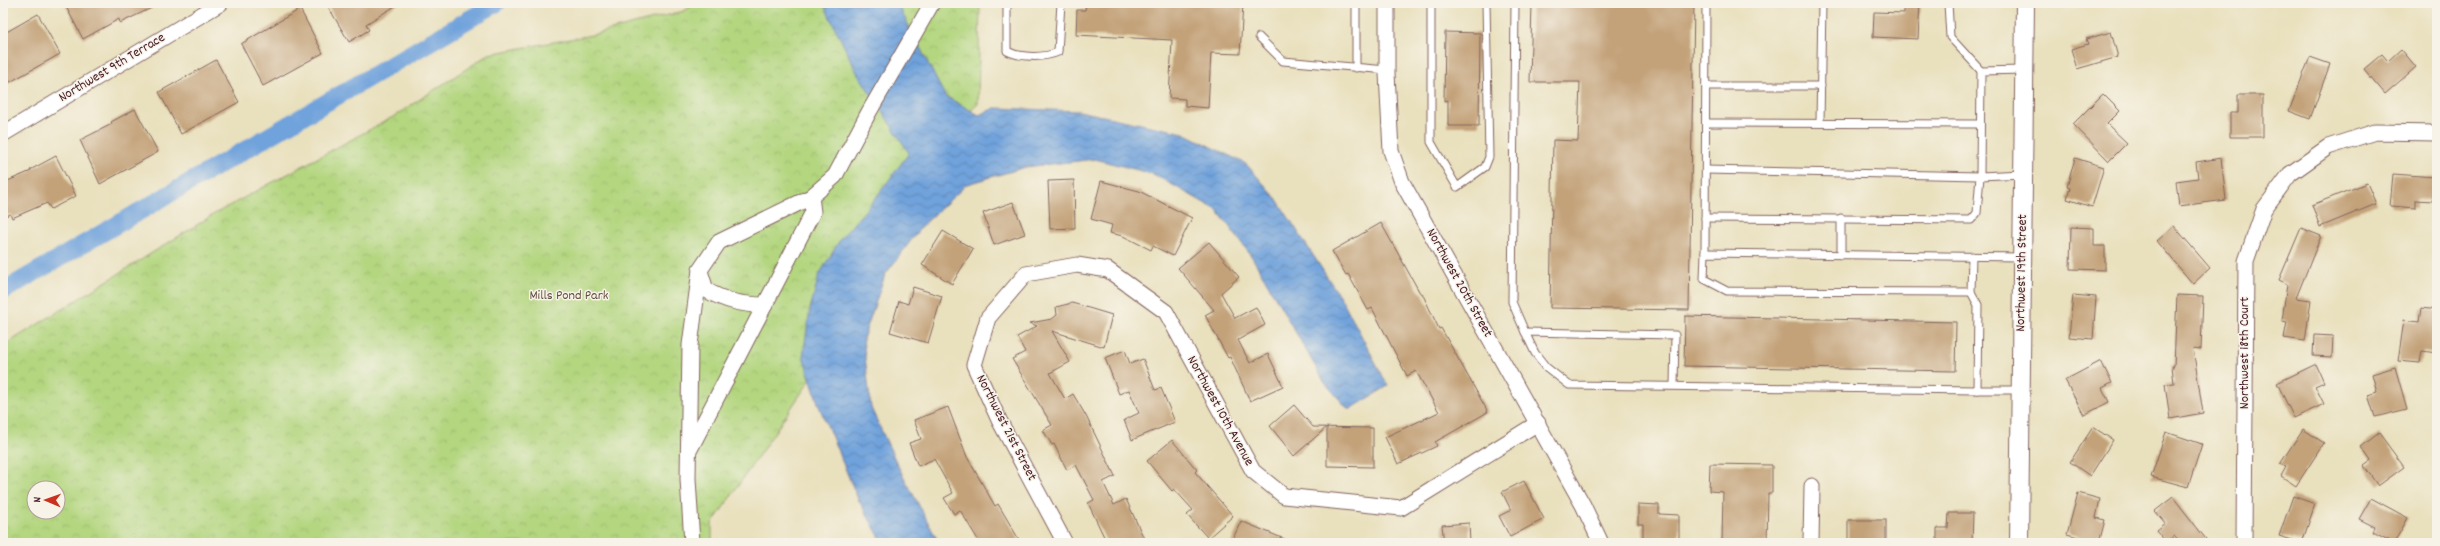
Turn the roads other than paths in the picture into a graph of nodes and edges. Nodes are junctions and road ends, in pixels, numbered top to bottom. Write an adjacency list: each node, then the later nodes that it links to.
1 (221, 3): 25 (street, Northwest 9th Terrace)
2 (932, 3): 29 (street)
3 (1007, 3): 4 (lane)
4 (1061, 3)
5 (1356, 3): 15 (lane)
6 (1387, 3): 16 (street, Northwest 20th Street)
7 (1431, 3): 8 (lane)
8 (1486, 3)
9 (1515, 3): 40 (lane)
10 (1706, 3): 19 (lane)
11 (1822, 3): 20 (lane)
12 (1948, 3): 18 (lane)
13 (2025, 3): 17 (street, Northwest 19th Street)
14 (1259, 37): 15 (lane)
15 (1356, 68): 16 (lane)
16 (1387, 70): 44 (street, Northwest 20th Street)
17 (2024, 70): 18 (lane); 27 (street, Northwest 19th Street)
18 (1981, 71): 23 (lane)
19 (1706, 86): 20 (lane); 21 (lane)
20 (1821, 86): 22 (lane)
21 (1706, 123): 22 (lane); 26 (lane)
22 (1820, 123): 23 (lane)
23 (1980, 124): 28 (lane)
24 (2437, 133): 52 (street, Northwest 18th Court)
25 (3, 134)
26 (1706, 170): 28 (lane); 30 (lane)
27 (2023, 174): 28 (lane); 35 (street, Northwest 19th Street)
28 (1980, 176): 31 (lane)
29 (811, 197): 36 (street); 39 (street)
30 (1705, 218): 31 (lane); 32 (lane)
31 (1842, 218): 33 (lane)
32 (1705, 253): 33 (lane); 38 (lane)
33 (1841, 255): 34 (lane)
34 (1972, 256): 35 (lane); 38 (lane)
35 (2022, 256): 43 (street, Northwest 19th Street)
36 (700, 270): 39 (street); 45 (street)
37 (1026, 274): 44 (street, Northwest 10th Avenue); 48 (street, Northwest 21st Street)
38 (1971, 292): 42 (lane)
39 (765, 305): 45 (street)
40 (1525, 332): 41 (lane); 41 (lane)
41 (1674, 386): 42 (lane)
42 (1977, 390): 43 (lane)
43 (2021, 390): 51 (street, Northwest 19th Street)
44 (1538, 423): 49 (street, Northwest 20th Street)
45 (688, 454): 47 (street)
46 (1812, 486): 50 (street)
47 (692, 543)
48 (1065, 543)
49 (1601, 543)
50 (1811, 543)
51 (2019, 543)
52 (2244, 543)

